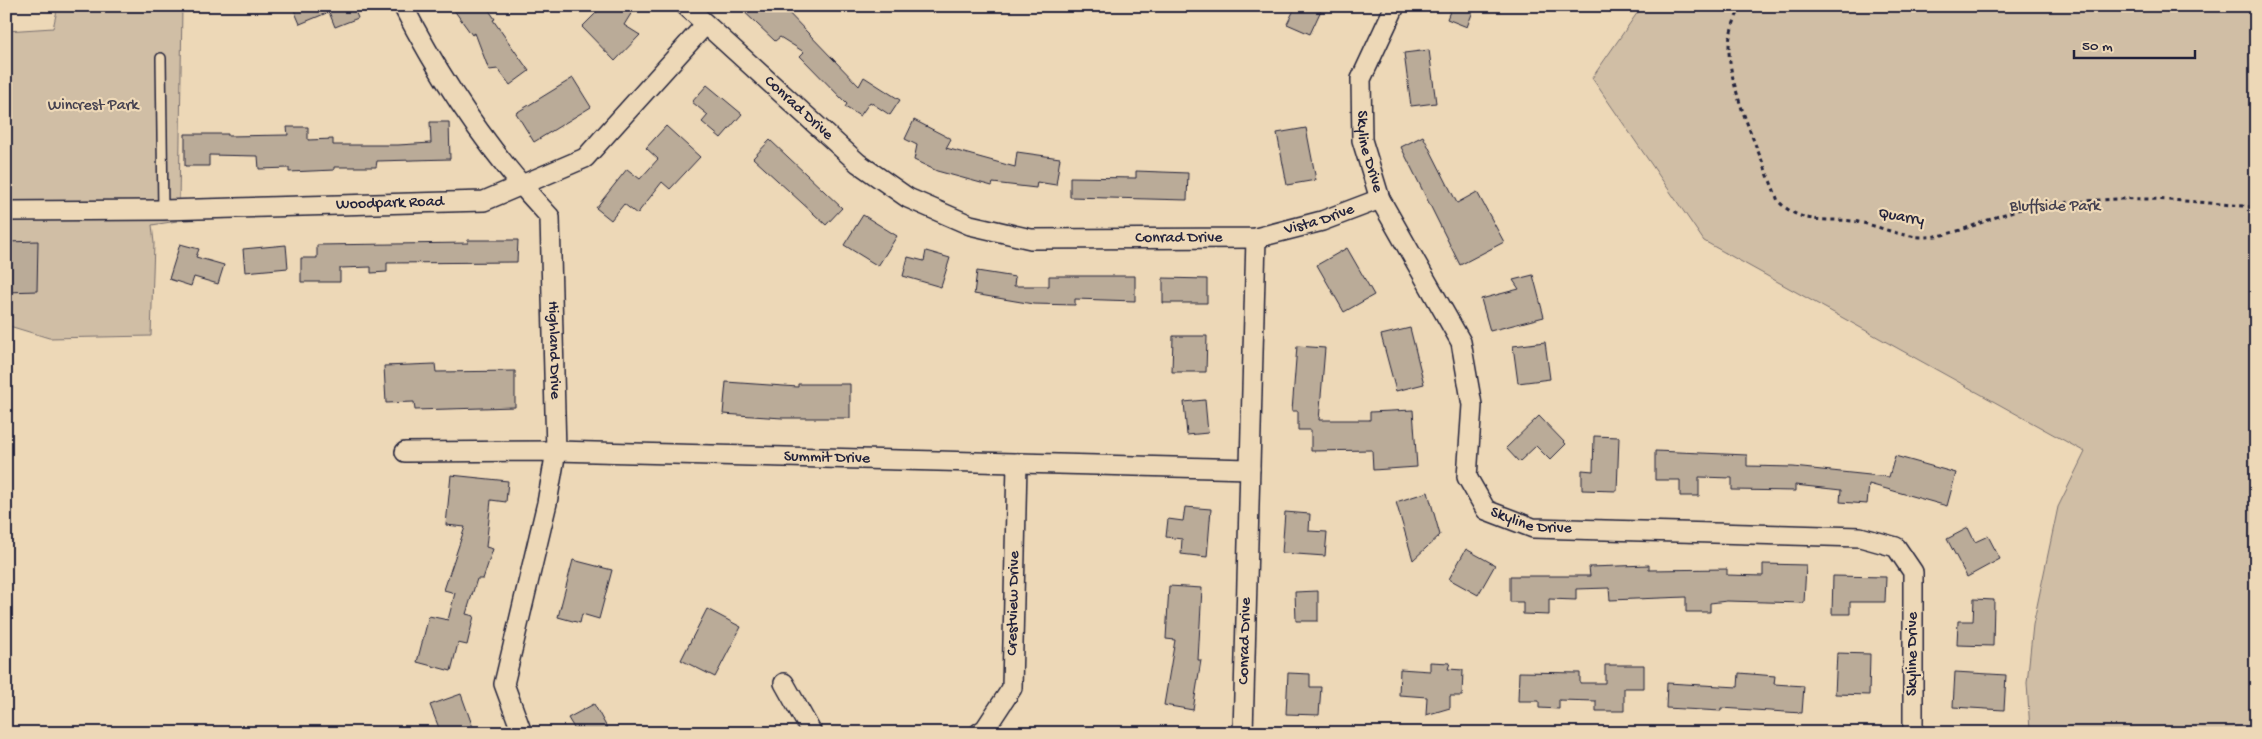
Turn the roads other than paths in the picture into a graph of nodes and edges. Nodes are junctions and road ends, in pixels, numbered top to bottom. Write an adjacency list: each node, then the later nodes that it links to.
1 (403, 6): 6 (street, Highland Drive)
2 (686, 6): 4 (street, Conrad Drive)
3 (1395, 6): 7 (street, Skyline Drive)
4 (706, 25): 6 (street, Woodpark Road); 10 (street, Conrad Drive)
5 (161, 58): 8 (lane)
6 (520, 185): 8 (street, Woodpark Road); 11 (street, Highland Drive)
7 (1380, 198): 10 (street, Vista Drive); 20 (street, Skyline Drive)
8 (162, 210): 9 (street, Woodpark Road)
9 (6, 211)
10 (1256, 238): 14 (street, Conrad Drive)
11 (556, 451): 12 (street, Summit Drive); 13 (street, Summit Drive); 16 (street, Highland Drive)
12 (404, 452)
13 (1017, 463): 14 (street, Summit Drive); 18 (street, Crestview Drive)
14 (1250, 469): 19 (street, Conrad Drive)
15 (784, 683): 17 (street)
16 (522, 733)
17 (812, 733)
18 (979, 733)
19 (1244, 733)
20 (1913, 733)

